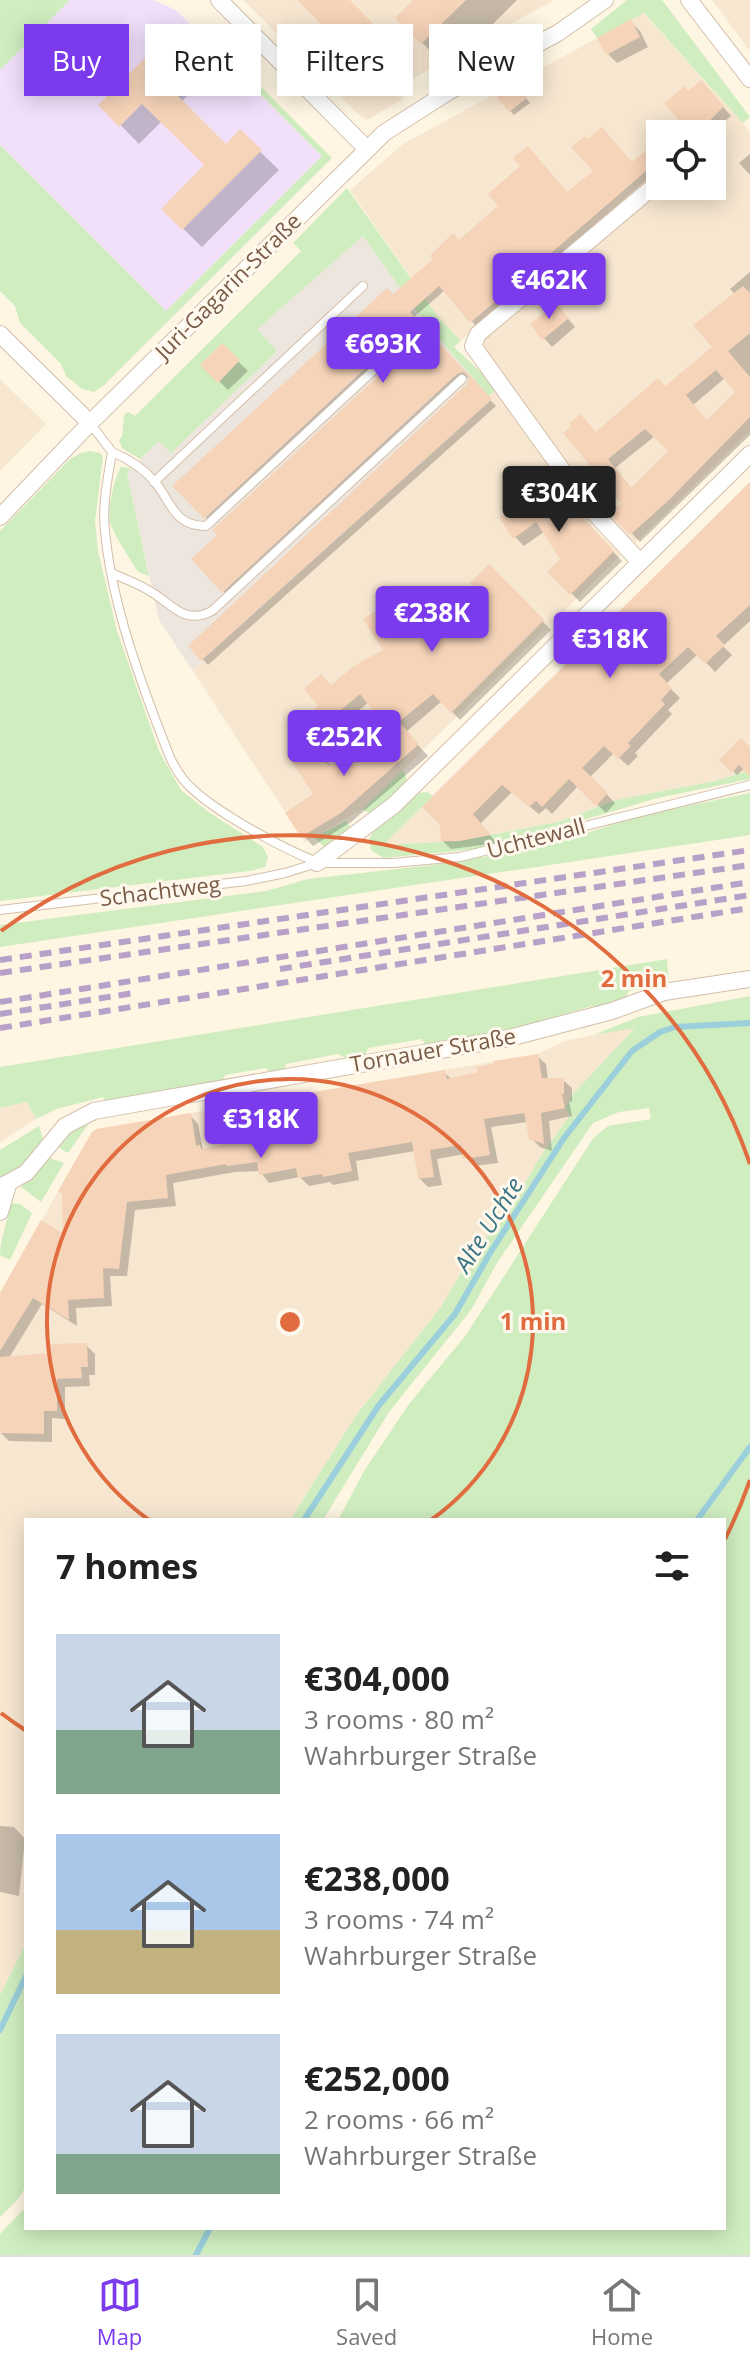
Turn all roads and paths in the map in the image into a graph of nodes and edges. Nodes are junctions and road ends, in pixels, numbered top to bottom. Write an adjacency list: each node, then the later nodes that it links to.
1 (219, 0): 5 (street)
2 (605, 0): 5 (street, Juri-Gagarin-Straße)
3 (689, 0): 4 (street)
4 (750, 79)
5 (366, 148): 11 (street, Juri-Gagarin-Straße)
6 (646, 193): 16 (street)
7 (363, 286): 14 (lane)
8 (417, 330): 14 (lane)
9 (0, 334): 11 (street)
10 (462, 379): 17 (lane)
11 (90, 423): 12 (lane); 15 (street, Juri-Gagarin-Straße)
12 (112, 452): 14 (lane); 17 (lane)
13 (750, 454): 16 (street)
14 (154, 482)
15 (0, 517)
16 (639, 561): 19 (street)
17 (112, 573): 19 (lane)
18 (750, 785): 19 (lane, Uchtewall)
19 (317, 863): 20 (lane, Schachtweg)
20 (0, 910)
21 (750, 979): 22 (street, Tornauer Straße)
22 (4, 1186): 23 (street)
23 (0, 1212)

